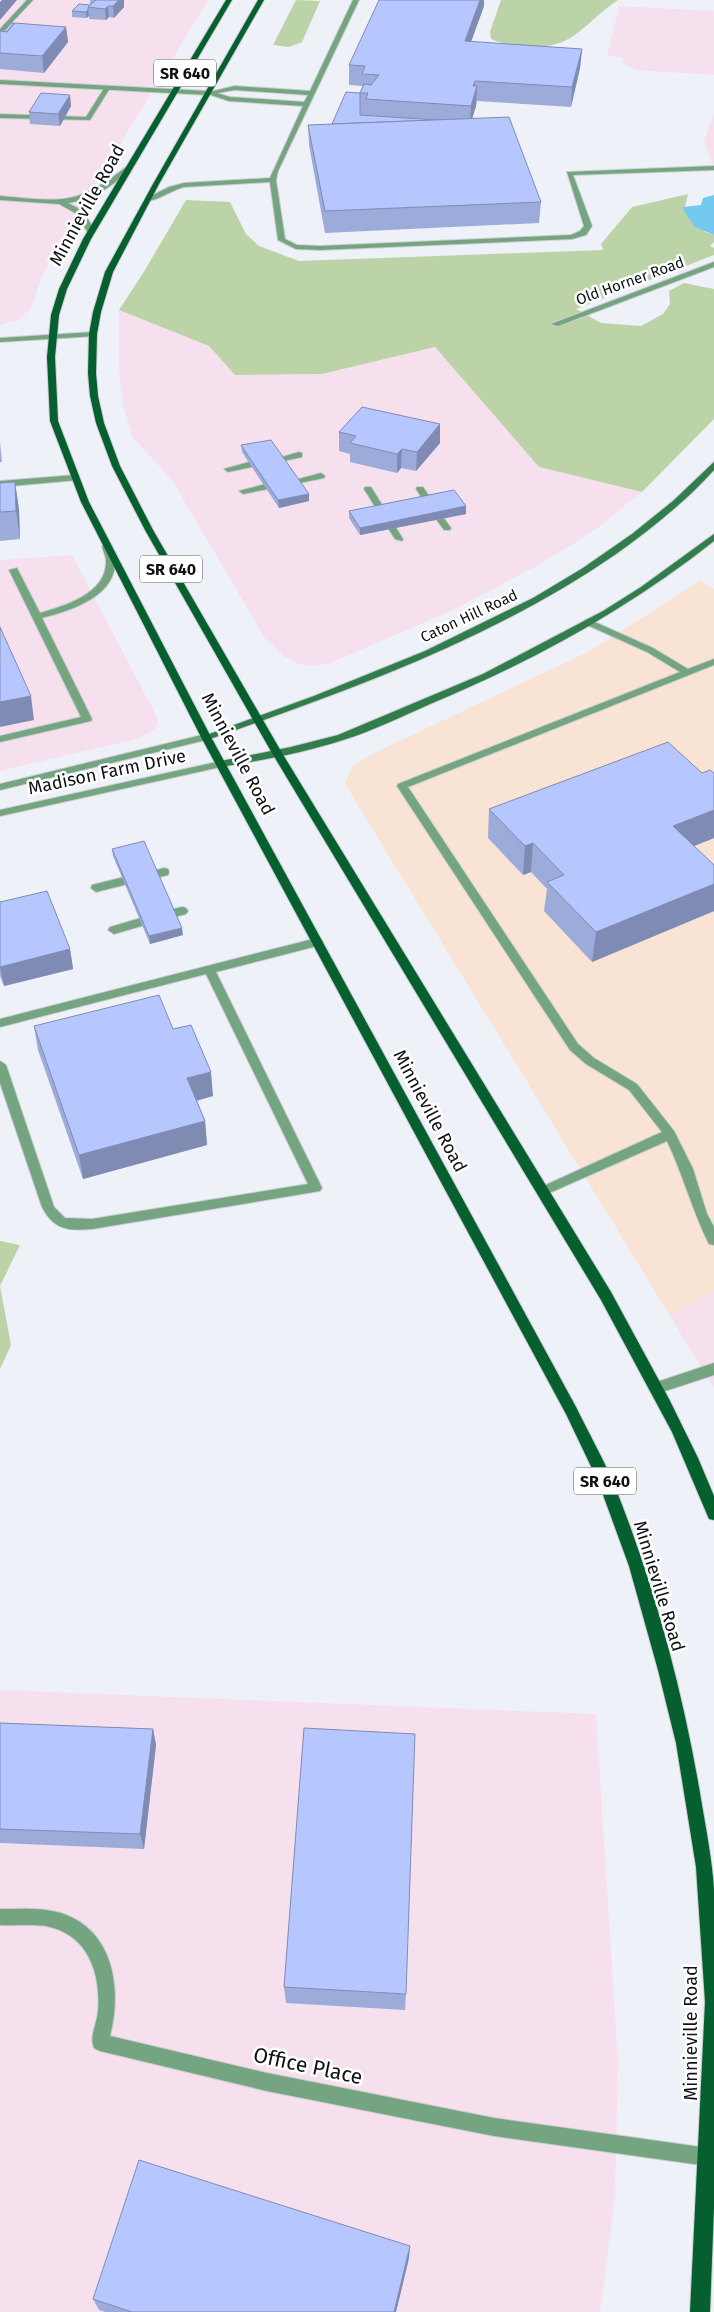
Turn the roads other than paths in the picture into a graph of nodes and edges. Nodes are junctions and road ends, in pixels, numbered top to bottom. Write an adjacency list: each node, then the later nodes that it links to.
1 (30, 0): 5 (street)
2 (229, 0): 8 (main road, Minnieville Road / SR 640)
3 (261, 0): 9 (main road, Minnieville Road / SR 640)
4 (356, 0): 10 (street)
5 (0, 32)
6 (0, 82): 7 (street)
7 (107, 88): 8 (street); 12 (street)
8 (175, 91): 9 (street); 13 (main road, Minnieville Road / SR 640)
9 (208, 93): 10 (street); 11 (street); 17 (main road, Minnieville Road / SR 640)
10 (312, 93): 11 (street)
11 (307, 104): 15 (street)
12 (0, 116)
13 (128, 168): 18 (street); 19 (main road, Minnieville Road / SR 640)
14 (714, 168): 15 (street)
15 (273, 180): 17 (street)
16 (0, 198): 18 (street)
17 (147, 200): 22 (main road, Minnieville Road / SR 640)
18 (61, 202): 19 (street)
19 (92, 231): 23 (main road, Minnieville Road / SR 640)
20 (714, 264): 21 (street, Old Horner Road)
21 (555, 324)
22 (93, 334): 23 (street); 51 (main road, Minnieville Road / SR 640)
23 (53, 336): 24 (street); 31 (main road, Minnieville Road / SR 640)
24 (0, 340)
25 (299, 455): 26 (street)
26 (279, 459)
27 (250, 465): 29 (street)
28 (714, 466): 51 (main road, Caton Hill Road)
29 (228, 469)
30 (321, 476): 32 (street)
31 (74, 478): 33 (street); 45 (main road, Minnieville Road / SR 640)
32 (295, 482)
33 (0, 484)
34 (265, 487): 37 (street)
35 (368, 489): 39 (street)
36 (420, 489): 38 (street)
37 (243, 491)
38 (429, 502)
39 (382, 512)
40 (440, 519): 42 (street)
41 (392, 528): 44 (street)
42 (447, 528)
43 (714, 537): 48 (main road)
44 (399, 539)
45 (108, 546): 47 (street); 52 (main road, Minnieville Road / SR 640)
46 (14, 570): 47 (street)
47 (36, 616): 53 (street)
48 (588, 622): 50 (street); 54 (main road)
49 (714, 662): 50 (street)
50 (687, 672): 66 (street)
51 (258, 719): 52 (main road, Caton Hill Road); 54 (main road, Minnieville Road / SR 640)
52 (206, 737): 55 (main road, Minnieville Road / SR 640); 56 (street, Madison Farm Drive)
53 (0, 739)
54 (278, 753): 55 (main road); 67 (main road, Minnieville Road / SR 640)
55 (222, 764): 57 (street, Madison Farm Drive); 62 (main road, Minnieville Road / SR 640)
56 (0, 787)
57 (0, 813)
58 (124, 882): 59 (street)
59 (96, 888)
60 (141, 922): 61 (street)
61 (114, 930)
62 (317, 942): 63 (street); 73 (main road, Minnieville Road / SR 640)
63 (209, 970): 64 (street); 65 (street)
64 (0, 1023)
65 (0, 1065)
66 (670, 1134): 67 (street); 68 (street)
67 (543, 1191): 70 (main road, Minnieville Road / SR 640)
68 (714, 1240)
69 (714, 1369): 70 (street)
70 (656, 1388): 71 (main road, Minnieville Road / SR 640)
71 (714, 1514)
72 (0, 1917): 73 (street, Office Place)
73 (711, 2158): 74 (main road, Minnieville Road / SR 640)
74 (700, 2312)

